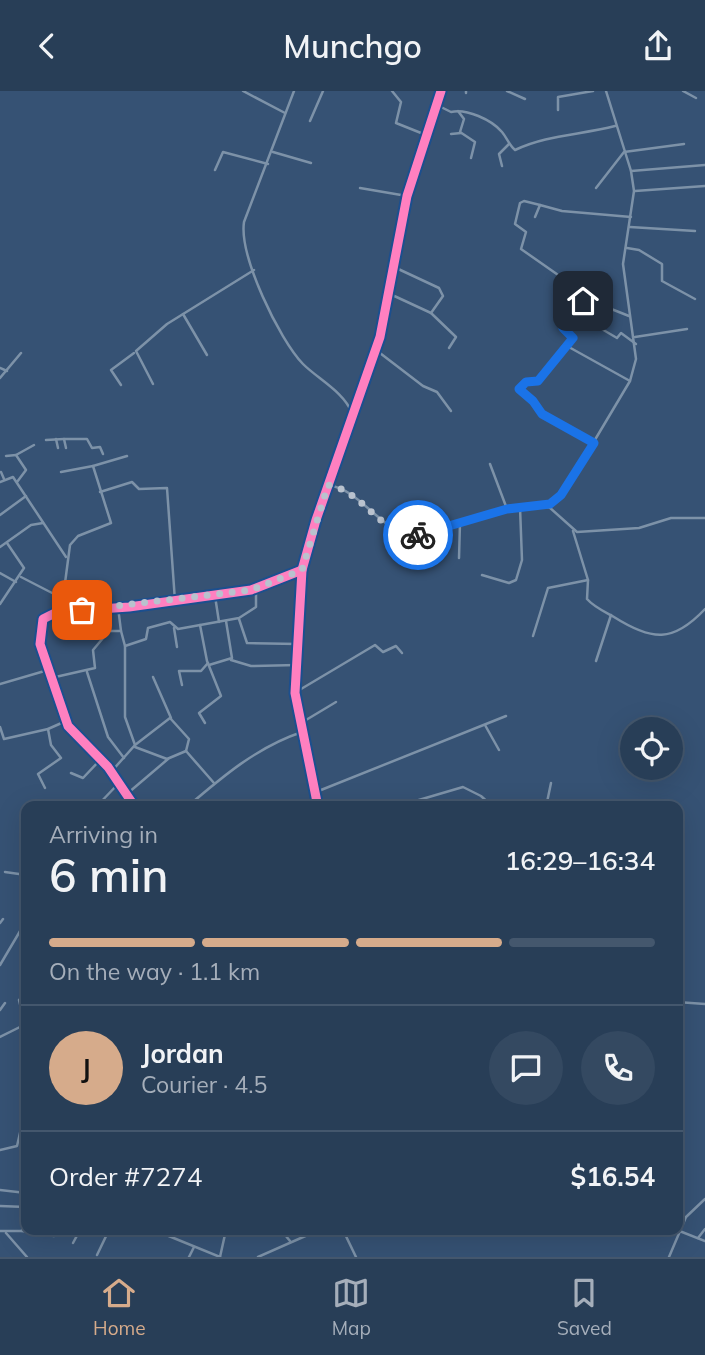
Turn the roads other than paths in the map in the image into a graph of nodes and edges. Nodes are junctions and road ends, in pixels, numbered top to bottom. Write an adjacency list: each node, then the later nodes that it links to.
1 (243, 91): 15 (street)
2 (294, 91): 15 (street)
3 (323, 91): 18 (street)
4 (392, 91): 22 (street)
5 (441, 91): 12 (street)
6 (507, 91): 11 (street)
7 (593, 91): 13 (street)
8 (606, 91): 19 (street)
9 (683, 91): 10 (street)
10 (696, 98)
11 (525, 99)
12 (436, 104): 14 (street); 22 (street)
13 (558, 110)
14 (458, 111): 16 (street); 17 (street)
15 (285, 113): 25 (street)
16 (468, 113): 17 (street); 23 (street)
17 (464, 119): 20 (street)
18 (310, 121)
19 (615, 126): 23 (street); 26 (street)
20 (461, 133): 21 (street); 27 (street)
21 (451, 134)
22 (426, 135): 38 (street)
23 (509, 144): 31 (street)
24 (684, 144): 26 (street)
25 (273, 152): 28 (street); 29 (street)
26 (624, 152): 33 (street); 36 (street)
27 (471, 158)
28 (311, 163)
29 (268, 164): 32 (street); 46 (street)
30 (705, 165): 33 (street)
31 (502, 166)
32 (215, 170)
33 (631, 171): 37 (street)
34 (705, 186): 37 (street)
35 (360, 188): 38 (street)
36 (596, 188)
37 (634, 191): 41 (street)
38 (407, 196): 45 (street)
39 (540, 205): 40 (street); 41 (street); 48 (street)
40 (535, 217)
41 (631, 217): 42 (street)
42 (630, 227): 43 (street); 44 (street)
43 (695, 231)
44 (627, 248): 49 (street); 52 (street)
45 (394, 267): 47 (street); 50 (street)
46 (254, 270): 51 (street); 70 (street)
47 (390, 294): 50 (street); 59 (street)
48 (586, 299): 52 (street); 57 (street)
49 (695, 299)
50 (431, 313): 58 (street)
51 (183, 314): 61 (street); 62 (street)
52 (629, 316): 55 (street)
53 (600, 328): 56 (street)
54 (687, 328): 55 (street)
55 (635, 337): 56 (street)
56 (636, 344): 66 (street)
57 (567, 346): 66 (street); 74 (street)
58 (449, 348)
59 (376, 350): 69 (street); 70 (street)
60 (21, 353): 64 (street)
61 (134, 353): 67 (street); 68 (street)
62 (207, 355)
63 (0, 368): 64 (street)
64 (7, 372): 65 (street)
65 (0, 378)
66 (630, 381): 74 (street)
67 (153, 384)
68 (121, 385)
69 (452, 411)
70 (352, 413): 88 (street)
71 (56, 439): 72 (street); 73 (street); 76 (street)
72 (64, 439): 77 (street); 78 (street)
73 (46, 440)
74 (594, 443): 91 (street)
75 (34, 445): 79 (street)
76 (58, 447)
77 (66, 448)
78 (103, 454)
79 (16, 455): 80 (street); 87 (street)
80 (6, 456)
81 (127, 456): 83 (street)
82 (490, 464): 94 (street)
83 (93, 466): 85 (street); 89 (street)
84 (1, 472): 86 (street)
85 (61, 472)
86 (2, 481): 87 (street)
87 (17, 482): 90 (street)
88 (328, 485): 98 (street); 105 (street)
89 (100, 492): 103 (street); 113 (street)
90 (26, 496): 96 (street); 99 (street)
91 (553, 502): 92 (street); 95 (street)
92 (544, 506): 93 (street); 95 (street)
93 (520, 507): 94 (street); 107 (street)
94 (507, 509): 98 (street)
95 (553, 509): 100 (street)
96 (0, 515)
97 (705, 519): 100 (street)
98 (460, 522): 104 (street)
99 (43, 523): 101 (street); 103 (street)
100 (573, 531): 109 (street)
101 (7, 543): 102 (street); 108 (street)
102 (0, 547)
103 (67, 558): 117 (street)
104 (459, 558)
105 (302, 570): 111 (street); 127 (street)
106 (0, 573): 110 (street)
107 (482, 575)
108 (21, 577): 110 (street); 118 (street)
109 (588, 580): 119 (street); 126 (street)
110 (16, 582): 114 (street)
111 (256, 589): 112 (street); 120 (street)
112 (215, 596): 113 (street); 122 (street)
113 (175, 601): 115 (street)
114 (0, 604)
115 (118, 607): 117 (street); 125 (street)
116 (705, 609): 119 (street)
117 (88, 610): 118 (street)
118 (70, 611): 135 (street)
119 (611, 615): 132 (street)
120 (239, 618): 121 (street); 127 (street)
121 (226, 621): 122 (street); 131 (street)
122 (219, 622): 123 (street)
123 (200, 625): 124 (street); 133 (street)
124 (174, 628): 128 (street); 129 (street)
125 (121, 631): 128 (street); 136 (street)
126 (533, 636)
127 (298, 644): 134 (street)
128 (125, 646): 152 (street)
129 (177, 647)
130 (402, 653): 141 (street)
131 (231, 660): 133 (street); 134 (street)
132 (596, 661)
133 (209, 664): 140 (street); 146 (street)
134 (297, 665): 141 (street)
135 (48, 670): 138 (street); 139 (street)
136 (87, 672): 138 (street); 155 (street)
137 (153, 677): 144 (street)
138 (51, 678): 145 (street)
139 (0, 684)
140 (181, 685)
141 (295, 693): 147 (street)
142 (336, 702): 147 (street)
143 (506, 716): 148 (street)
144 (172, 718): 152 (street); 153 (street)
145 (66, 721): 150 (street); 157 (street)
146 (205, 723)
147 (301, 723): 151 (street)
148 (485, 725): 154 (street); 164 (street)
149 (0, 727): 150 (street)
150 (48, 729): 163 (street)
151 (302, 732): 162 (street); 164 (street)
152 (136, 746): 155 (street); 156 (street)
153 (185, 750): 156 (street); 162 (street)
154 (499, 750)
155 (124, 758): 158 (street)
156 (168, 759): 165 (street)
157 (100, 760): 158 (street); 159 (street)
158 (111, 772): 160 (street)
159 (71, 773)
160 (119, 783): 165 (street); 167 (street)
161 (551, 783): 173 (street)
162 (215, 784): 169 (street)
163 (45, 788)
164 (316, 792): 166 (street)
165 (127, 794): 168 (street)
166 (317, 800): 170 (street)
167 (102, 801)
168 (131, 801)
169 (194, 801)
170 (314, 801)
171 (417, 801): 172 (street)
172 (486, 801)
173 (547, 801)
174 (5, 872): 175 (street)
175 (21, 875)
176 (21, 929): 177 (street)
177 (0, 963)
178 (683, 1002): 180 (street)
179 (5, 1003): 181 (street)
180 (705, 1004)
181 (0, 1010)
182 (21, 1027): 183 (street)
183 (0, 1037)
184 (21, 1129): 185 (street)
185 (0, 1150)
186 (0, 1190): 187 (street)
187 (21, 1192)
188 (705, 1199): 191 (street)
189 (0, 1206): 190 (street)
190 (21, 1207)
191 (683, 1223)
192 (705, 1229): 205 (street)
193 (0, 1231): 195 (street)
194 (21, 1231): 195 (street)
195 (5, 1232): 211 (street)
196 (683, 1232): 205 (street)
197 (77, 1235): 208 (street)
198 (107, 1235): 210 (street)
199 (166, 1235): 209 (street)
200 (225, 1235): 213 (street)
201 (285, 1235): 206 (street)
202 (306, 1235): 206 (street)
203 (345, 1235): 215 (street)
204 (677, 1235): 216 (street)
205 (698, 1238): 207 (street)
206 (290, 1241): 214 (street)
207 (705, 1241)
208 (73, 1243)
209 (194, 1247): 212 (street); 213 (street)
210 (97, 1255)
211 (27, 1257)
212 (189, 1257)
213 (220, 1257)
214 (258, 1257)
215 (356, 1257)
216 (669, 1257)

